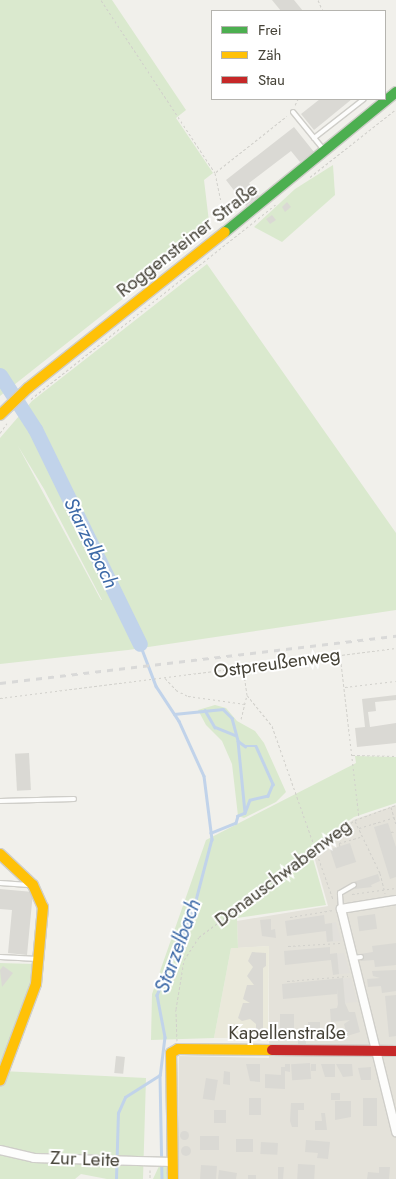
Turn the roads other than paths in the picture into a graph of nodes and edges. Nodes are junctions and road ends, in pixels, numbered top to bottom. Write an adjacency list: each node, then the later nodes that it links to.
1 (390, 97): 5 (street, Roggensteiner Straße)
2 (363, 100): 4 (lane)
3 (293, 112): 4 (lane)
4 (314, 138): 5 (lane)
5 (326, 152): 6 (street, Roggensteiner Straße)
6 (5, 414)
7 (74, 799): 8 (lane)
8 (0, 801)
9 (0, 854): 11 (street)
10 (0, 883): 11 (lane)
11 (33, 885): 16 (street)
12 (354, 885): 14 (lane)
13 (396, 900): 14 (street)
14 (340, 906): 17 (street)
15 (0, 957): 16 (lane)
16 (40, 960): 19 (street)
17 (378, 1051): 18 (street, Kapellenstraße); 20 (street); 22 (street, Kapellenstraße)
18 (396, 1051)
19 (0, 1081)
20 (396, 1132)
21 (0, 1150): 22 (street, Zur Leite)
22 (170, 1162): 23 (street)
23 (173, 1179)

